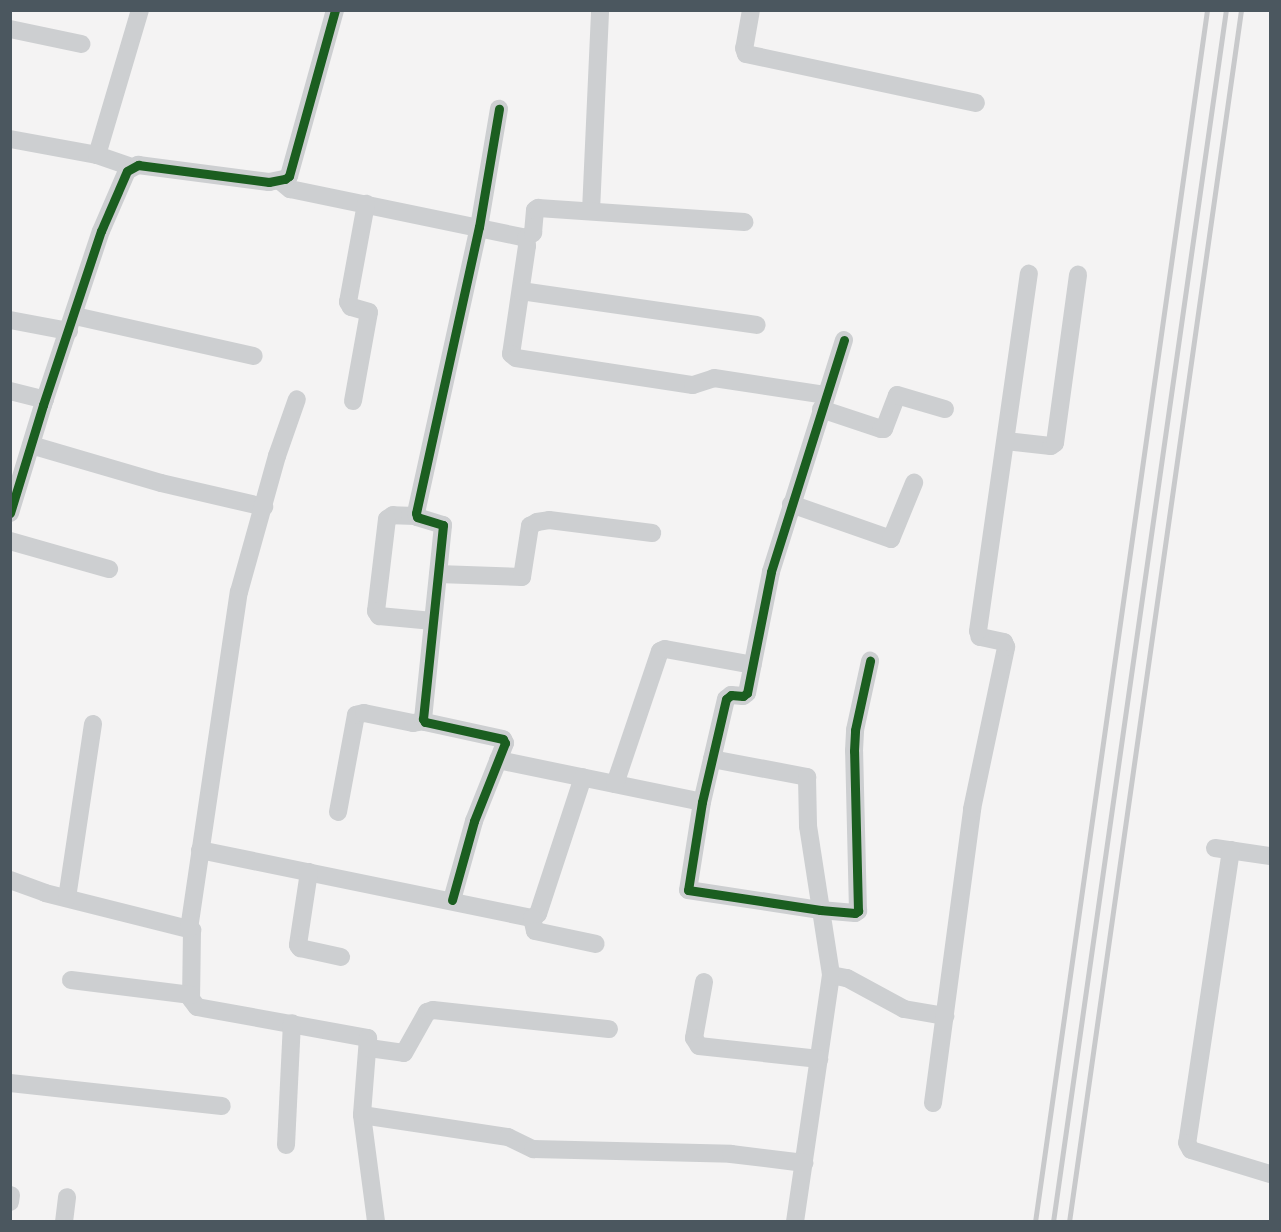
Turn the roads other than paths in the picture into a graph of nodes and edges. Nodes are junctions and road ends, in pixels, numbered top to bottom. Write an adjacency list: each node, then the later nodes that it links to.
1 (140, 10): 10 (street)
2 (335, 10): 12 (street)
3 (600, 10): 14 (street)
4 (751, 10): 7 (street)
5 (10, 29): 6 (street)
6 (81, 44)
7 (976, 103)
8 (499, 109): 16 (street)
9 (10, 139): 10 (street)
10 (97, 155): 11 (street)
11 (131, 167): 12 (street); 22 (street)
12 (280, 181): 13 (street)
13 (366, 204): 16 (street); 29 (street)
14 (591, 212): 15 (street); 17 (street)
15 (745, 222)
16 (479, 227): 17 (street); 38 (street)
17 (526, 238): 20 (street)
18 (1029, 274): 32 (street)
19 (1078, 275): 32 (street)
20 (521, 291): 23 (street); 30 (street)
21 (10, 320): 22 (street)
22 (72, 324): 25 (street); 28 (street)
23 (757, 325)
24 (844, 340): 30 (street)
25 (254, 356)
26 (10, 391): 28 (street)
27 (297, 399): 36 (street)
28 (45, 400): 33 (street)
29 (353, 401)
30 (823, 402): 31 (street); 35 (street)
31 (945, 409)
32 (1006, 441): 69 (street)
33 (31, 445): 36 (street); 37 (street)
34 (914, 483): 35 (street)
35 (791, 504): 45 (street)
36 (264, 507): 54 (street)
37 (10, 513)
38 (416, 516): 42 (street); 43 (street)
39 (652, 533): 42 (street)
40 (10, 541): 41 (street)
41 (109, 569)
42 (438, 574): 43 (street)
43 (433, 621): 46 (street)
44 (870, 661): 60 (street)
45 (753, 665): 48 (street); 51 (street)
46 (424, 721): 49 (street); 53 (street)
47 (93, 724): 58 (street)
48 (712, 759): 52 (street); 60 (street)
49 (498, 760): 50 (street); 59 (street)
50 (583, 777): 51 (street); 61 (street)
51 (615, 784): 52 (street)
52 (702, 802): 60 (street)
53 (338, 812)
54 (200, 850): 56 (street); 62 (street)
55 (1270, 856): 80 (street)
56 (309, 872): 59 (street); 64 (street)
57 (10, 880): 58 (street)
58 (67, 898): 62 (street)
59 (452, 900): 61 (street)
60 (820, 910): 65 (street)
61 (532, 918): 63 (street)
62 (189, 929): 68 (street)
63 (596, 944)
64 (341, 957)
65 (831, 975): 69 (street); 73 (street)
66 (71, 980): 68 (street)
67 (704, 982): 73 (street)
68 (191, 995): 70 (street)
69 (945, 1016): 75 (street)
70 (292, 1023): 72 (street); 78 (street)
71 (609, 1029): 72 (street)
72 (369, 1048): 77 (street)
73 (819, 1059): 79 (street)
74 (10, 1083): 76 (street)
75 (933, 1103)
76 (222, 1106)
77 (362, 1115): 79 (street); 83 (street)
78 (286, 1145)
79 (804, 1163): 84 (street)
80 (1270, 1174)
81 (67, 1197): 82 (street)
82 (64, 1221)
83 (376, 1221)
84 (795, 1221)

